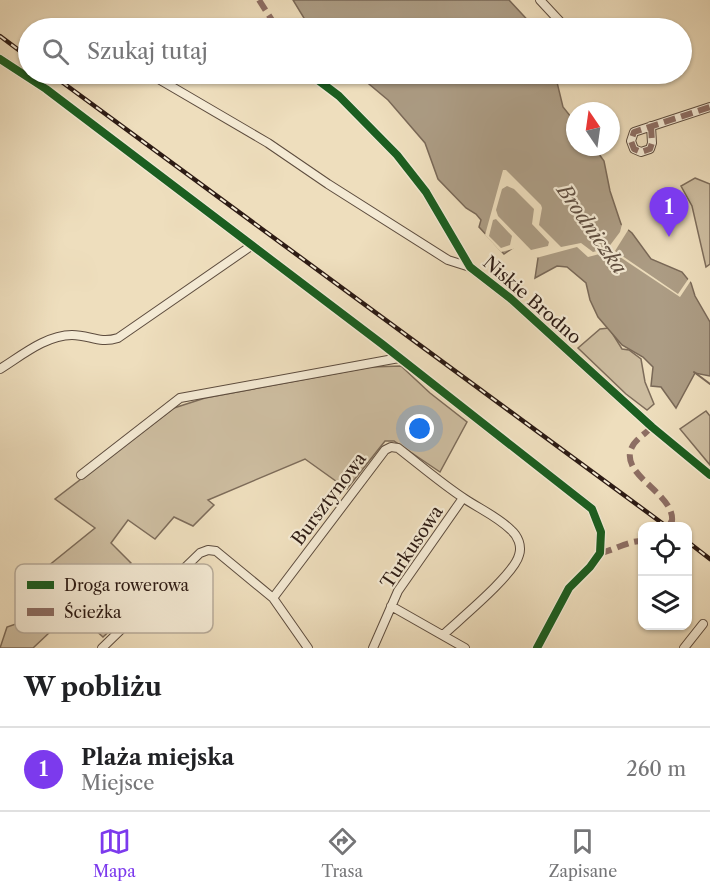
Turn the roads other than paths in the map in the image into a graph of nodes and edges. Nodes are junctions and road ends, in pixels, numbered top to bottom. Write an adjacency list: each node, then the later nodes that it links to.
1 (540, 0): 2 (street)
2 (557, 18)
3 (0, 59): 4 (street)
4 (18, 71)
5 (38, 84): 10 (street)
6 (167, 84): 11 (street)
7 (323, 84): 11 (street, Niskie Brodno)
8 (710, 107): 9 (street)
9 (651, 126)
10 (251, 246): 12 (street); 13 (street)
11 (470, 267): 15 (street, Niskie Brodno)
12 (399, 358): 14 (street); 27 (street)
13 (0, 369)
14 (81, 475)
15 (710, 475)
16 (463, 498): 18 (street, Bursztynowa); 19 (street, Turkusowa); 22 (street, Bursztynowa)
17 (189, 564): 18 (street)
18 (273, 598): 24 (street)
19 (391, 606): 22 (street); 25 (street, Turkusowa)
20 (703, 624): 28 (street)
21 (118, 633): 23 (street)
22 (443, 635): 26 (street)
23 (102, 648)
24 (308, 648)
25 (374, 648)
26 (465, 648)
27 (537, 648)
28 (684, 648)

